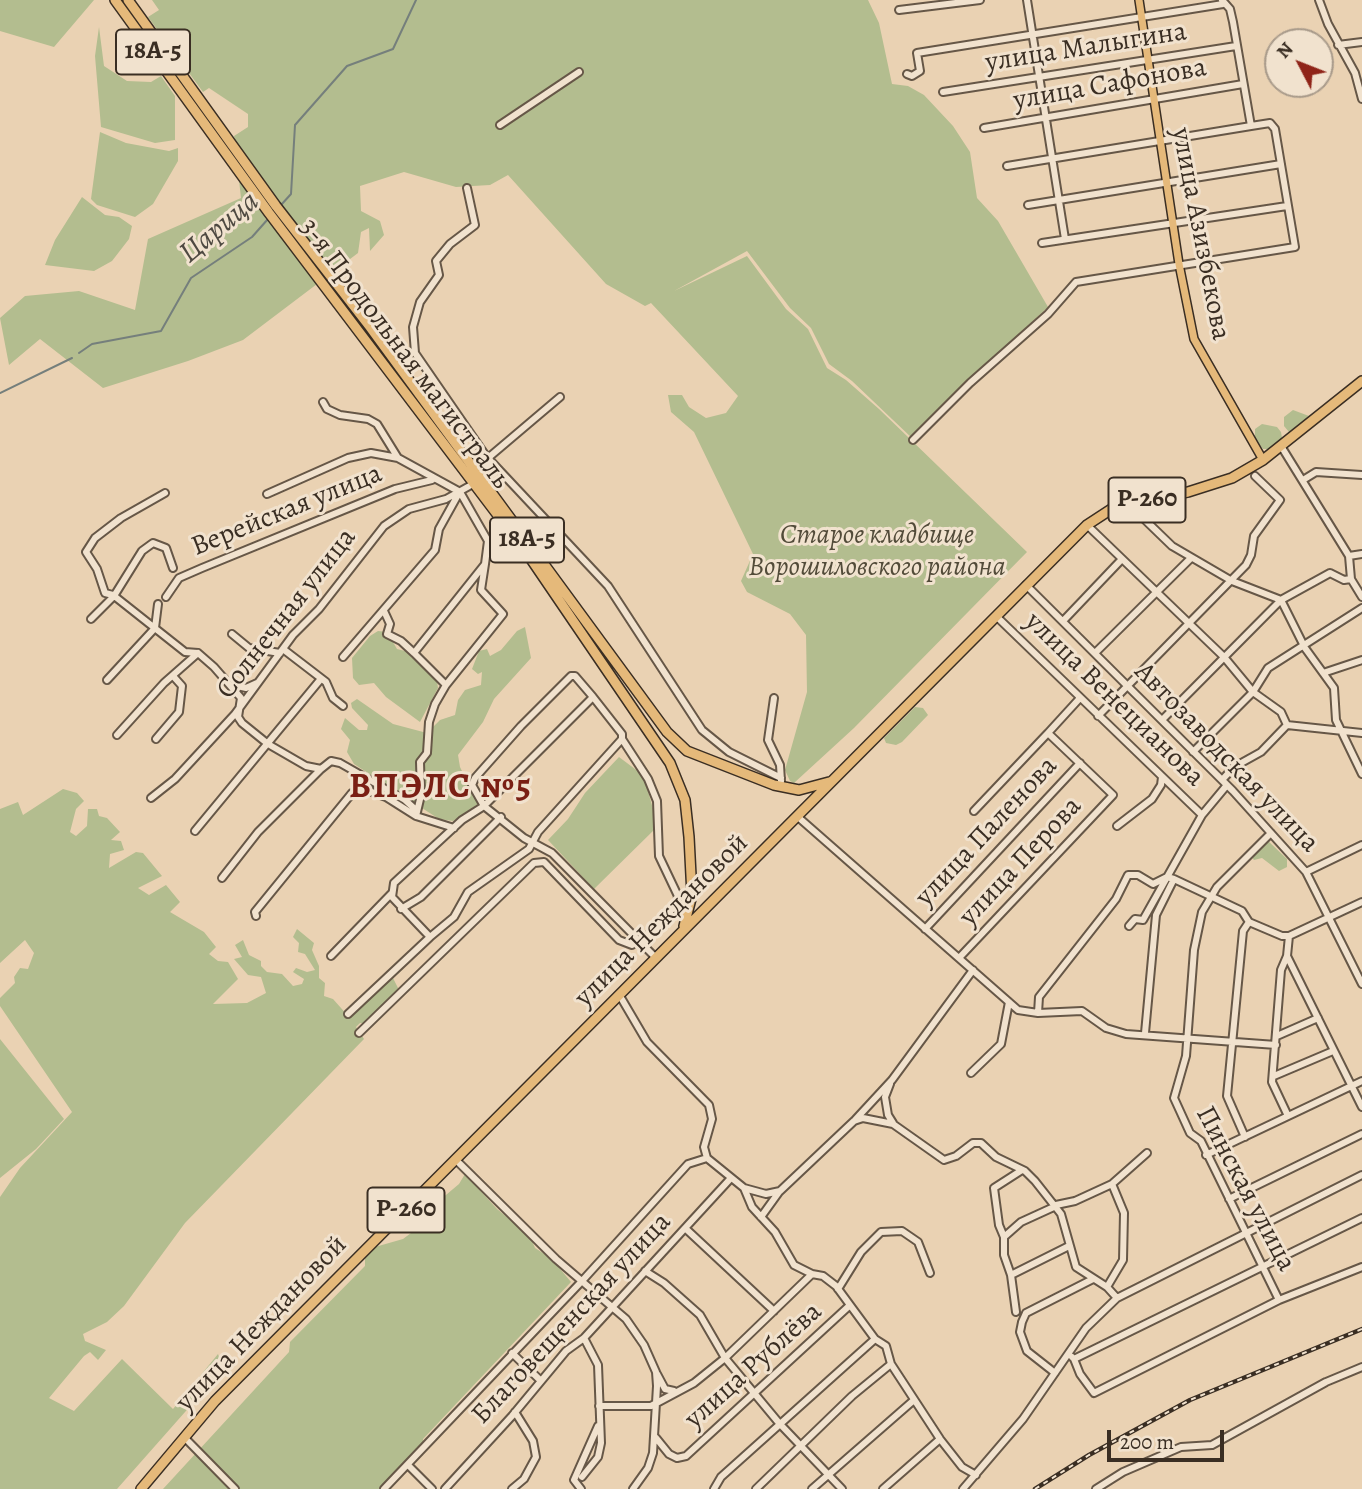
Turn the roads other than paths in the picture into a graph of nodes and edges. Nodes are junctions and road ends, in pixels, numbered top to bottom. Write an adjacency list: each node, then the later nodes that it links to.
1 (115, 0): 22 (highway, 3-я Продольная магистраль / 18А-5)
2 (128, 0): 22 (highway, 3-я Продольная магистраль / 18А-5)
3 (980, 0): 8 (street)
4 (1027, 0): 10 (street)
5 (1139, 0): 9 (main road, улица Азизбекова)
6 (1319, 0): 12 (street)
7 (1222, 2): 9 (street); 13 (street)
8 (899, 10)
9 (1141, 17): 10 (street); 14 (main road, улица Азизбекова)
10 (1032, 35): 16 (street); 17 (street)
11 (1362, 42): 12 (street)
12 (1338, 45): 21 (street)
13 (1236, 46): 14 (street, улица Малыгина); 18 (street)
14 (1147, 58): 17 (street, улица Малыгина); 20 (main road, улица Азизбекова)
15 (579, 72): 24 (street)
16 (907, 74)
17 (1038, 77): 19 (street, улица Малыгина); 23 (street)
18 (1243, 84): 20 (street, улица Сафонова); 25 (street)
19 (943, 92)
20 (1153, 99): 23 (street, улица Сафонова); 27 (main road, улица Азизбекова)
21 (1362, 99)
22 (196, 101): 40 (highway, 3-я Продольная магистраль / 18А-5)
23 (1045, 117): 26 (street, улица Сафонова); 28 (street)
24 (500, 125)
25 (1251, 126): 27 (street); 29 (street)
26 (984, 128)
27 (1159, 143): 28 (street); 31 (main road, улица Азизбекова)
28 (1051, 159): 30 (street); 33 (street)
29 (1281, 164): 31 (street); 35 (street)
30 (1007, 166)
31 (1166, 183): 33 (street); 36 (main road, улица Азизбекова)
32 (467, 188): 47 (street)
33 (1057, 198): 34 (street); 37 (street)
34 (1028, 205)
35 (1287, 206): 36 (street); 39 (street)
36 (1172, 225): 37 (street); 39 (main road, улица Азизбекова)
37 (1065, 239): 38 (street)
38 (1042, 243)
39 (1179, 264): 44 (street); 48 (main road, улица Азизбекова)
40 (366, 330): 53 (highway, 3-я Продольная магистраль / 18А-5); 54 (highway, 3-я Продольная магистраль / 18А-5)
41 (1362, 381): 45 (highway, Р-260)
42 (560, 397): 47 (street)
43 (323, 402): 46 (street)
44 (914, 440)
45 (1281, 446): 48 (highway, Р-260); 52 (street)
46 (398, 458): 51 (street); 57 (street)
47 (489, 459): 54 (street); 125 (street)
48 (1263, 460): 58 (highway, улица Неждановой / Р-260)
49 (1255, 475): 67 (street)
50 (1362, 475): 52 (street)
51 (433, 480): 55 (street); 71 (street, Верейская улица)
52 (1303, 480): 61 (street)
53 (473, 484): 55 (street, Солнечная улица); 115 (highway, 3-я Продольная магистраль / 18А-5)
54 (485, 484): 108 (highway, 3-я Продольная магистраль / 18А-5)
55 (460, 492): 64 (street); 76 (street); 84 (street, Солнечная улица)
56 (165, 493): 70 (street)
57 (267, 494)
58 (1134, 502): 59 (highway, улица Неждановой / Р-260); 63 (street)
59 (1087, 525): 62 (street); 68 (highway, улица Неждановой / Р-260)
60 (1362, 554): 61 (street)
61 (1349, 556): 66 (street)
62 (1122, 559): 69 (street); 79 (street)
63 (1191, 559): 67 (street); 69 (street)
64 (485, 564): 86 (street); 97 (street)
65 (173, 568): 70 (street)
66 (1351, 579): 72 (street); 73 (street)
67 (1232, 581): 73 (street); 80 (street)
68 (1026, 585): 77 (highway, улица Неждановой / Р-260); 79 (street, Автозаводская улица)
69 (1155, 591): 80 (street); 87 (street)
70 (114, 596): 78 (street); 81 (street)
71 (166, 597)
72 (1362, 597)
73 (1280, 600): 83 (street); 89 (street)
74 (158, 604): 81 (street)
75 (1362, 608): 83 (street)
76 (384, 611): 86 (street); 88 (street)
77 (996, 616): 102 (street, улица Венецианова); 124 (highway, улица Неждановой / Р-260)
78 (91, 619)
79 (1063, 621): 87 (street, Автозаводская улица)
80 (1188, 624): 89 (street); 98 (street)
81 (155, 628): 85 (street); 93 (street)
82 (232, 634): 84 (street)
83 (1304, 648): 91 (street); 99 (street)
84 (282, 651): 94 (street); 95 (street, Солнечная улица)
85 (198, 653): 92 (street); 96 (street)
86 (414, 653): 97 (street)
87 (1095, 653): 98 (street, Автозаводская улица)
88 (344, 657)
89 (1224, 657): 99 (street); 106 (street)
90 (1362, 660): 91 (street)
91 (1323, 673): 109 (street)
92 (173, 676): 112 (street); 113 (street)
93 (107, 680)
94 (320, 680): 103 (street); 116 (street)
95 (259, 682): 96 (street); 104 (street, Солнечная улица)
96 (233, 685): 104 (street)
97 (446, 685): 133 (street)
98 (1128, 685): 105 (street); 106 (street, Автозаводская улица)
99 (1253, 692): 107 (street); 118 (street)
100 (593, 697): 114 (street); 129 (street); 129 (street)
101 (774, 698): 125 (street)
102 (1080, 698): 105 (street, улица Венецианова); 110 (street)
103 (342, 706)
104 (240, 709): 116 (street); 128 (street, Солнечная улица)
105 (1098, 716): 123 (street, улица Венецианова)
106 (1162, 720): 118 (street, Автозаводская улица)
107 (1287, 725): 109 (street); 126 (street)
108 (667, 732): 115 (highway); 117 (highway, 3-я Продольная магистраль / 18А-5)
109 (1345, 732): 111 (street); 122 (street)
110 (1048, 733): 120 (street); 131 (street)
111 (1362, 733)
112 (117, 735)
113 (156, 739)
114 (622, 739): 140 (street); 159 (street)
115 (655, 740): 119 (highway, 3-я Продольная магистраль / 18А-5)
116 (268, 744): 121 (street); 138 (street)
117 (687, 751): 119 (highway); 125 (highway, 3-я Продольная магистраль / 18А-5)
118 (1194, 752): 126 (street, Автозаводская улица)
119 (670, 763): 146 (highway, 3-я Продольная магистраль / 18А-5)
120 (1080, 763): 155 (street, улица Паленова); 164 (street, улица Перова)
121 (321, 769): 133 (street); 143 (street)
122 (1362, 774)
123 (1162, 777): 132 (street, улица Венецианова); 136 (street)
124 (837, 778): 127 (highway); 130 (highway, улица Неждановой / Р-260)
125 (780, 782): 127 (highway, 3-я Продольная магистраль / 18А-5)
126 (1225, 783): 132 (street); 139 (street, Автозаводская улица)
127 (799, 790): 130 (highway)
128 (151, 798)
129 (484, 806): 134 (street); 137 (street)
130 (808, 806): 135 (highway, улица Неждановой / Р-260)
131 (974, 811)
132 (1202, 815): 144 (street)
133 (416, 816): 137 (street); 151 (street)
134 (500, 817): 140 (street); 149 (street)
135 (798, 817): 150 (highway, улица Неждановой / Р-260); 155 (street)
136 (1117, 826)
137 (454, 828): 145 (street)
138 (195, 831)
139 (1271, 833): 142 (street, Автозаводская улица); 147 (street, Пинская улица)
140 (531, 842): 158 (street); 159 (street)
141 (1362, 845): 142 (street)
142 (1306, 872): 152 (street, Автозаводская улица)
143 (222, 878)
144 (1171, 878): 147 (street); 154 (street); 169 (street); 172 (street)
145 (392, 893): 149 (street); 161 (street)
146 (692, 895): 150 (highway); 156 (highway, 3-я Продольная магистраль / 18А-5)
147 (1211, 897): 153 (street); 175 (street, Пинская улица)
148 (1362, 902): 152 (street)
149 (401, 909): 158 (street)
150 (705, 909): 156 (highway, улица Неждановой / Р-260)
151 (256, 916)
152 (1329, 916): 157 (street); 166 (street, Автозаводская улица)
153 (1249, 922): 157 (street); 176 (street)
154 (1129, 926)
155 (925, 929): 164 (street)
156 (677, 936): 163 (highway, улица Неждановой / Р-260)
157 (1289, 936): 162 (street)
158 (430, 937): 170 (street)
159 (641, 943): 163 (street)
160 (632, 945): 173 (street)
161 (331, 956)
162 (1287, 956): 171 (street); 174 (street)
163 (656, 958): 167 (highway, улица Неждановой / Р-260)
164 (959, 958): 165 (street)
165 (973, 970): 168 (street); 181 (street)
166 (1362, 984)
167 (620, 996): 192 (street); 193 (highway, улица Неждановой / Р-260)
168 (1009, 1002): 169 (street); 179 (street)
169 (1038, 1013): 172 (street)
170 (348, 1014)
171 (1318, 1018): 174 (street); 178 (street)
172 (1145, 1033): 175 (street)
173 (359, 1034)
174 (1277, 1036): 177 (street)
175 (1186, 1039): 176 (street); 191 (street, Пинская улица)
176 (1230, 1041): 177 (street); 189 (street)
177 (1276, 1045): 180 (street)
178 (1333, 1051): 180 (street); 183 (street)
179 (971, 1073)
180 (1274, 1076): 185 (street)
181 (892, 1080): 186 (street); 187 (street)
182 (1362, 1080): 183 (street)
183 (1351, 1085): 184 (street); 185 (street)
184 (1362, 1107)
185 (1288, 1116): 189 (street)
186 (855, 1121): 187 (street); 199 (street)
187 (893, 1124): 194 (street)
188 (1362, 1134): 201 (street)
189 (1245, 1137): 191 (street)
190 (1147, 1153): 197 (street)
191 (1206, 1155): 201 (street, Пинская улица)
192 (707, 1158): 196 (street); 217 (street)
193 (456, 1160): 217 (street); 245 (highway, улица Неждановой / Р-260)
194 (1021, 1170): 203 (street); 208 (street)
195 (1362, 1175): 207 (street)
196 (731, 1178): 198 (street); 206 (street, Благовещенская улица)
197 (1112, 1184): 203 (street); 218 (street)
198 (744, 1188): 200 (street); 204 (street)
199 (780, 1191): 200 (street); 202 (street)
200 (766, 1194): 202 (street)
201 (1228, 1199): 207 (street, Пинская улица)
202 (770, 1203): 204 (street)
203 (1056, 1206): 208 (street); 209 (street)
204 (761, 1217): 214 (street)
205 (1362, 1218): 210 (street)
206 (685, 1228): 212 (street, Благовещенская улица); 224 (street)
207 (1247, 1231): 210 (street, Пинская улица); 220 (street)
208 (1004, 1237): 215 (street)
209 (1069, 1246): 215 (street); 216 (street)
210 (1262, 1265): 221 (street, Пинская улица); 229 (street)
211 (1362, 1267): 221 (street)
212 (645, 1271): 223 (street, Благовещенская улица); 230 (street)
213 (930, 1273): 219 (street)
214 (812, 1274): 219 (street); 224 (street)
215 (1011, 1275): 225 (street)
216 (1093, 1279): 218 (street); 234 (street)
217 (582, 1281): 223 (street); 228 (street)
218 (1107, 1287): 220 (street)
219 (838, 1289): 222 (street)
220 (1117, 1298): 229 (street)
221 (1279, 1300): 229 (street)
222 (849, 1306): 227 (street); 237 (street, улица Рублёва)
223 (612, 1307): 226 (street, Благовещенская улица); 233 (street)
224 (774, 1311): 230 (street)
225 (1016, 1312)
226 (584, 1338): 235 (street, Благовещенская улица); 240 (street)
227 (874, 1339): 231 (street); 242 (street)
228 (512, 1353): 235 (street); 248 (street)
229 (1071, 1357): 234 (street)
230 (725, 1358): 236 (street); 237 (street)
231 (891, 1364): 238 (street); 247 (street)
232 (1362, 1367): 266 (street)
233 (656, 1372): 236 (street); 239 (street)
234 (1055, 1373): 250 (street)
235 (541, 1381): 241 (street, Благовещенская улица)
236 (674, 1391): 239 (street)
237 (756, 1395): 242 (street); 243 (street, улица Рублёва)
238 (914, 1400): 246 (street); 249 (street)
239 (656, 1401): 240 (street); 243 (street)
240 (599, 1406): 244 (street)
241 (515, 1412): 256 (street, Благовещенская улица); 257 (street)
242 (779, 1423): 247 (street); 260 (street)
243 (654, 1433): 259 (street)
244 (598, 1435): 251 (street); 258 (street)
245 (184, 1437): 252 (highway, улица Неждановой / Р-260); 253 (street)
246 (940, 1439): 250 (street); 264 (street)
247 (802, 1446): 249 (street); 261 (street)
248 (409, 1466): 254 (street); 255 (street)
249 (827, 1473): 262 (street); 263 (street)
250 (976, 1475): 265 (street)
251 (582, 1477)
252 (141, 1489)
253 (235, 1489)
254 (384, 1489)
255 (432, 1489)
256 (445, 1489)
257 (512, 1489)
258 (581, 1489)
259 (633, 1489)
260 (714, 1489)
261 (756, 1489)
262 (812, 1489)
263 (842, 1489)
264 (883, 1489)
265 (963, 1489)
266 (1096, 1489)

